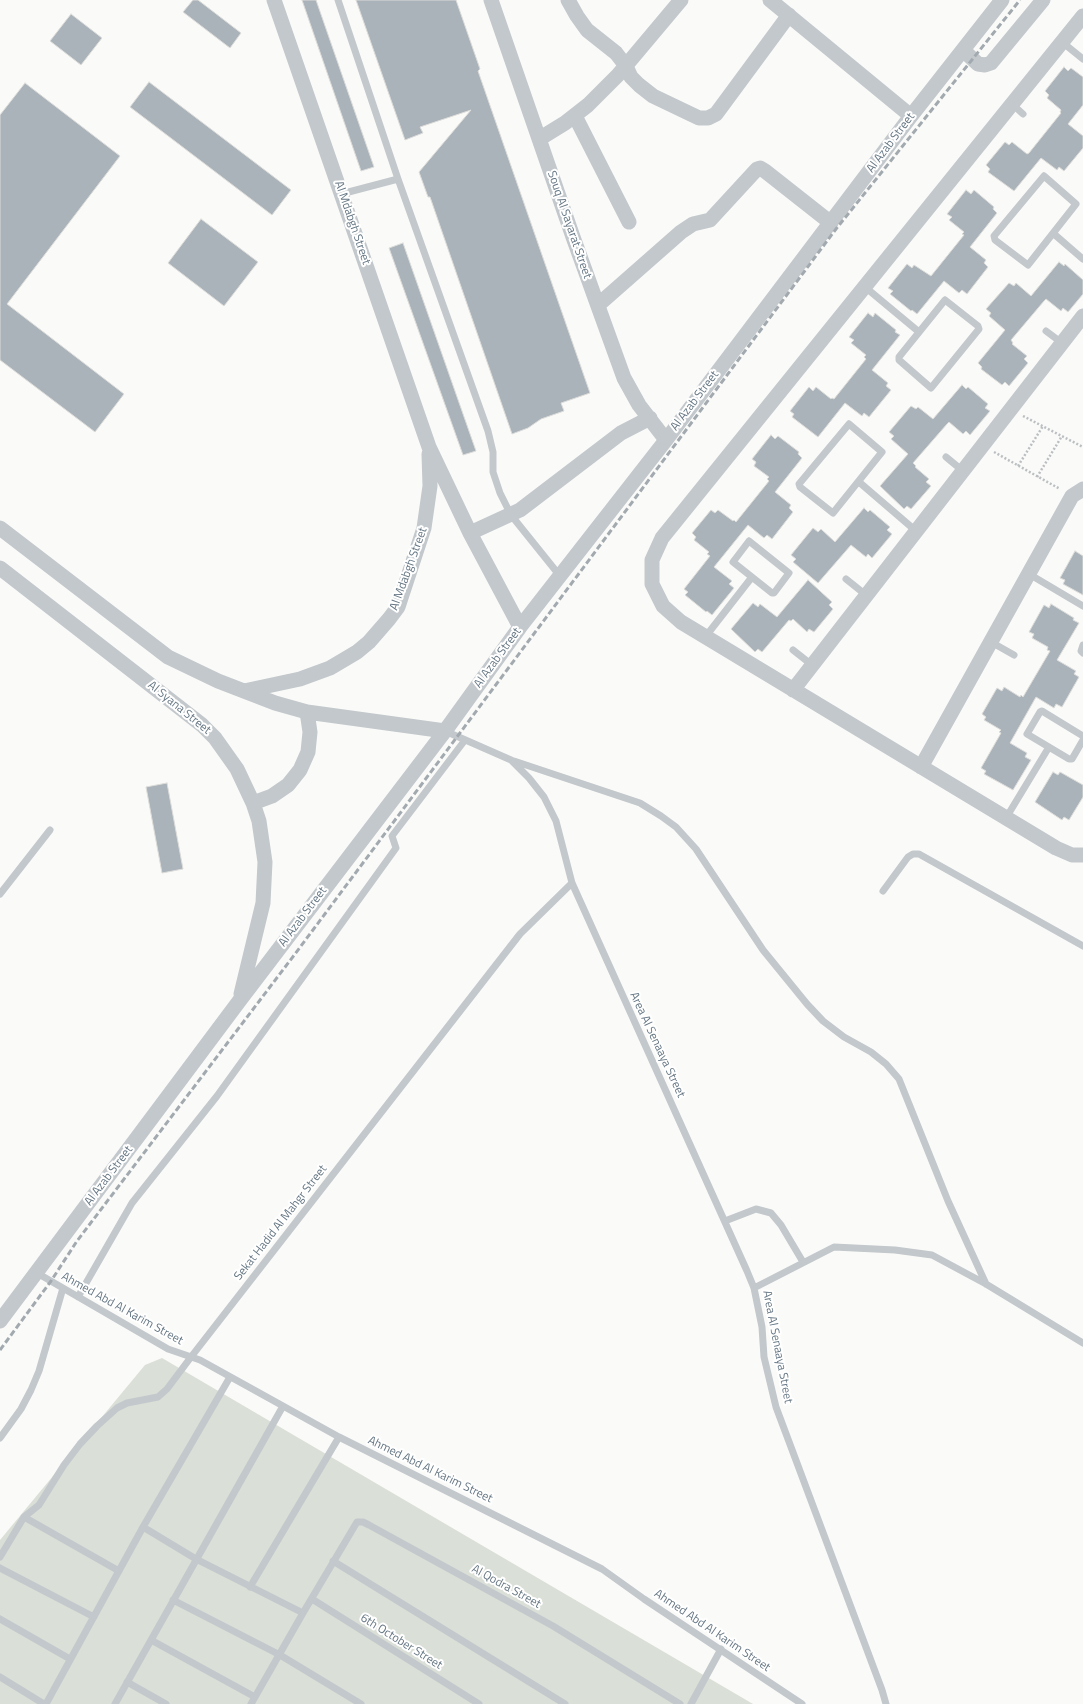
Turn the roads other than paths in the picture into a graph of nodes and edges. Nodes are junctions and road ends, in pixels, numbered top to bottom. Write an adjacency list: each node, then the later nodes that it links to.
1 (274, 0): 19 (street, Al Mdabgh Street)
2 (338, 0): 18 (lane)
3 (491, 0): 17 (street, Souq Al Sayarat Street)
4 (568, 0): 14 (street)
5 (681, 0): 14 (street)
6 (770, 0): 9 (street)
7 (1002, 0): 12 (street, Al Azab Street)
8 (1043, 0): 12 (street)
9 (789, 15): 14 (street); 16 (street)
10 (1083, 16): 11 (street)
11 (1062, 42): 13 (lane); 24 (street)
12 (963, 50): 16 (street, Al Azab Street)
13 (1083, 59)
14 (626, 66): 15 (street)
15 (575, 116): 17 (street); 20 (street)
16 (911, 116): 21 (street, Al Azab Street)
17 (539, 139): 25 (street, Souq Al Sayarat Street)
18 (398, 179): 19 (lane); 37 (lane)
19 (342, 194): 32 (street, Al Mdabgh Street)
20 (628, 222)
21 (831, 223): 25 (street); 31 (street, Al Azab Street)
22 (1054, 234): 22 (lane); 23 (lane)
23 (1083, 259)
24 (865, 287): 28 (lane); 49 (street)
25 (598, 305): 30 (street, Souq Al Sayarat Street)
26 (1083, 316): 29 (street)
27 (1046, 331): 29 (lane)
28 (919, 332): 28 (lane)
29 (1062, 344): 34 (street)
30 (650, 418): 31 (street, Souq Al Sayarat Street); 37 (street)
31 (666, 440): 43 (street, Al Azab Street)
32 (429, 447): 40 (street, Al Mdabgh Street); 57 (street, Al Mdabgh Street)
33 (946, 457): 34 (lane)
34 (963, 471): 39 (street)
35 (859, 482): 35 (lane); 39 (lane)
36 (1078, 492): 42 (street)
37 (511, 515): 40 (street); 43 (lane)
38 (0, 528): 57 (street)
39 (916, 530): 46 (street)
40 (470, 533): 48 (street, Al Mdabgh Street)
41 (0, 568): 66 (street, Al Syana Street)
42 (1029, 574): 47 (lane); 50 (street)
43 (560, 576): 48 (street, Al Azab Street)
44 (752, 577): 44 (lane); 49 (lane)
45 (846, 579): 46 (lane)
46 (866, 595): 55 (street)
47 (1083, 606)
48 (520, 627): 59 (street, Al Azab Street)
49 (706, 636): 56 (street)
50 (991, 642): 54 (lane); 65 (street)
51 (1083, 645): 53 (lane)
52 (793, 650): 55 (lane)
53 (1083, 653)
54 (1014, 655)
55 (812, 665): 56 (street)
56 (793, 690): 65 (street)
57 (244, 691): 58 (street)
58 (307, 712): 59 (street); 66 (street)
59 (445, 731): 61 (lane); 74 (street, Al Azab Street)
60 (1083, 736): 63 (lane)
61 (465, 740): 64 (lane); 81 (lane)
62 (1083, 740): 63 (lane)
63 (1049, 747): 67 (lane)
64 (512, 760): 70 (lane, Area Al Senaaya Street); 78 (lane)
65 (921, 767): 67 (street)
66 (253, 803): 74 (street, Al Syana Street)
67 (1006, 818): 69 (street)
68 (50, 830): 72 (lane)
69 (1083, 854)
70 (572, 883): 75 (lane, Area Al Senaaya Street); 84 (lane, Sekat Hadid Al Mahgr Street)
71 (883, 891): 73 (lane)
72 (0, 894)
73 (1083, 946)
74 (240, 1000): 77 (street, Al Azab Street)
75 (725, 1221): 76 (lane); 80 (lane, Area Al Senaaya Street)
76 (803, 1262): 78 (lane); 80 (lane)
77 (37, 1273): 79 (lane, Ahmed Abd Al Karim Street); 82 (street, Al Azab Street)
78 (986, 1284): 83 (lane)
79 (63, 1288): 81 (lane, Ahmed Abd Al Karim Street); 88 (lane)
80 (754, 1288): 119 (lane, Area Al Senaaya Street)
81 (78, 1297): 84 (lane, Ahmed Abd Al Karim Street)
82 (0, 1321)
83 (1083, 1343)
84 (191, 1357): 85 (lane, Ahmed Abd Al Karim Street); 89 (lane, Sekat Hadid Al Mahgr Street)
85 (230, 1377): 86 (lane, Ahmed Abd Al Karim Street); 90 (lane)
86 (283, 1406): 87 (lane, Ahmed Abd Al Karim Street); 92 (lane)
87 (339, 1437): 96 (lane); 103 (lane, Ahmed Abd Al Karim Street)
88 (0, 1438)
89 (24, 1517): 91 (lane, Sekat Hadid Al Mahgr Street); 95 (lane)
90 (143, 1527): 92 (lane); 95 (lane)
91 (0, 1557)
92 (196, 1559): 96 (lane); 98 (lane)
93 (333, 1561): 97 (lane); 115 (lane); 116 (lane, Al Qodra Street)
94 (0, 1568): 100 (lane)
95 (119, 1571): 100 (lane)
96 (250, 1587): 99 (lane)
97 (312, 1599): 99 (lane); 114 (lane, 6th October Street)
98 (173, 1600): 102 (lane); 104 (lane)
99 (303, 1613): 104 (lane)
100 (94, 1617): 105 (lane)
101 (0, 1619): 105 (lane)
102 (151, 1640): 107 (lane); 108 (lane)
103 (721, 1649): 117 (lane); 118 (lane, Ahmed Abd Al Karim Street)
104 (280, 1654): 108 (lane); 113 (lane)
105 (70, 1659): 109 (lane)
106 (0, 1678): 109 (lane)
107 (127, 1682): 110 (lane); 111 (lane)
108 (256, 1697): 112 (lane)
109 (45, 1704)
110 (114, 1704)
111 (166, 1704)
112 (251, 1704)
113 (361, 1704)
114 (479, 1704)
115 (565, 1704)
116 (680, 1704)
117 (691, 1704)
118 (802, 1704)
119 (886, 1704)

